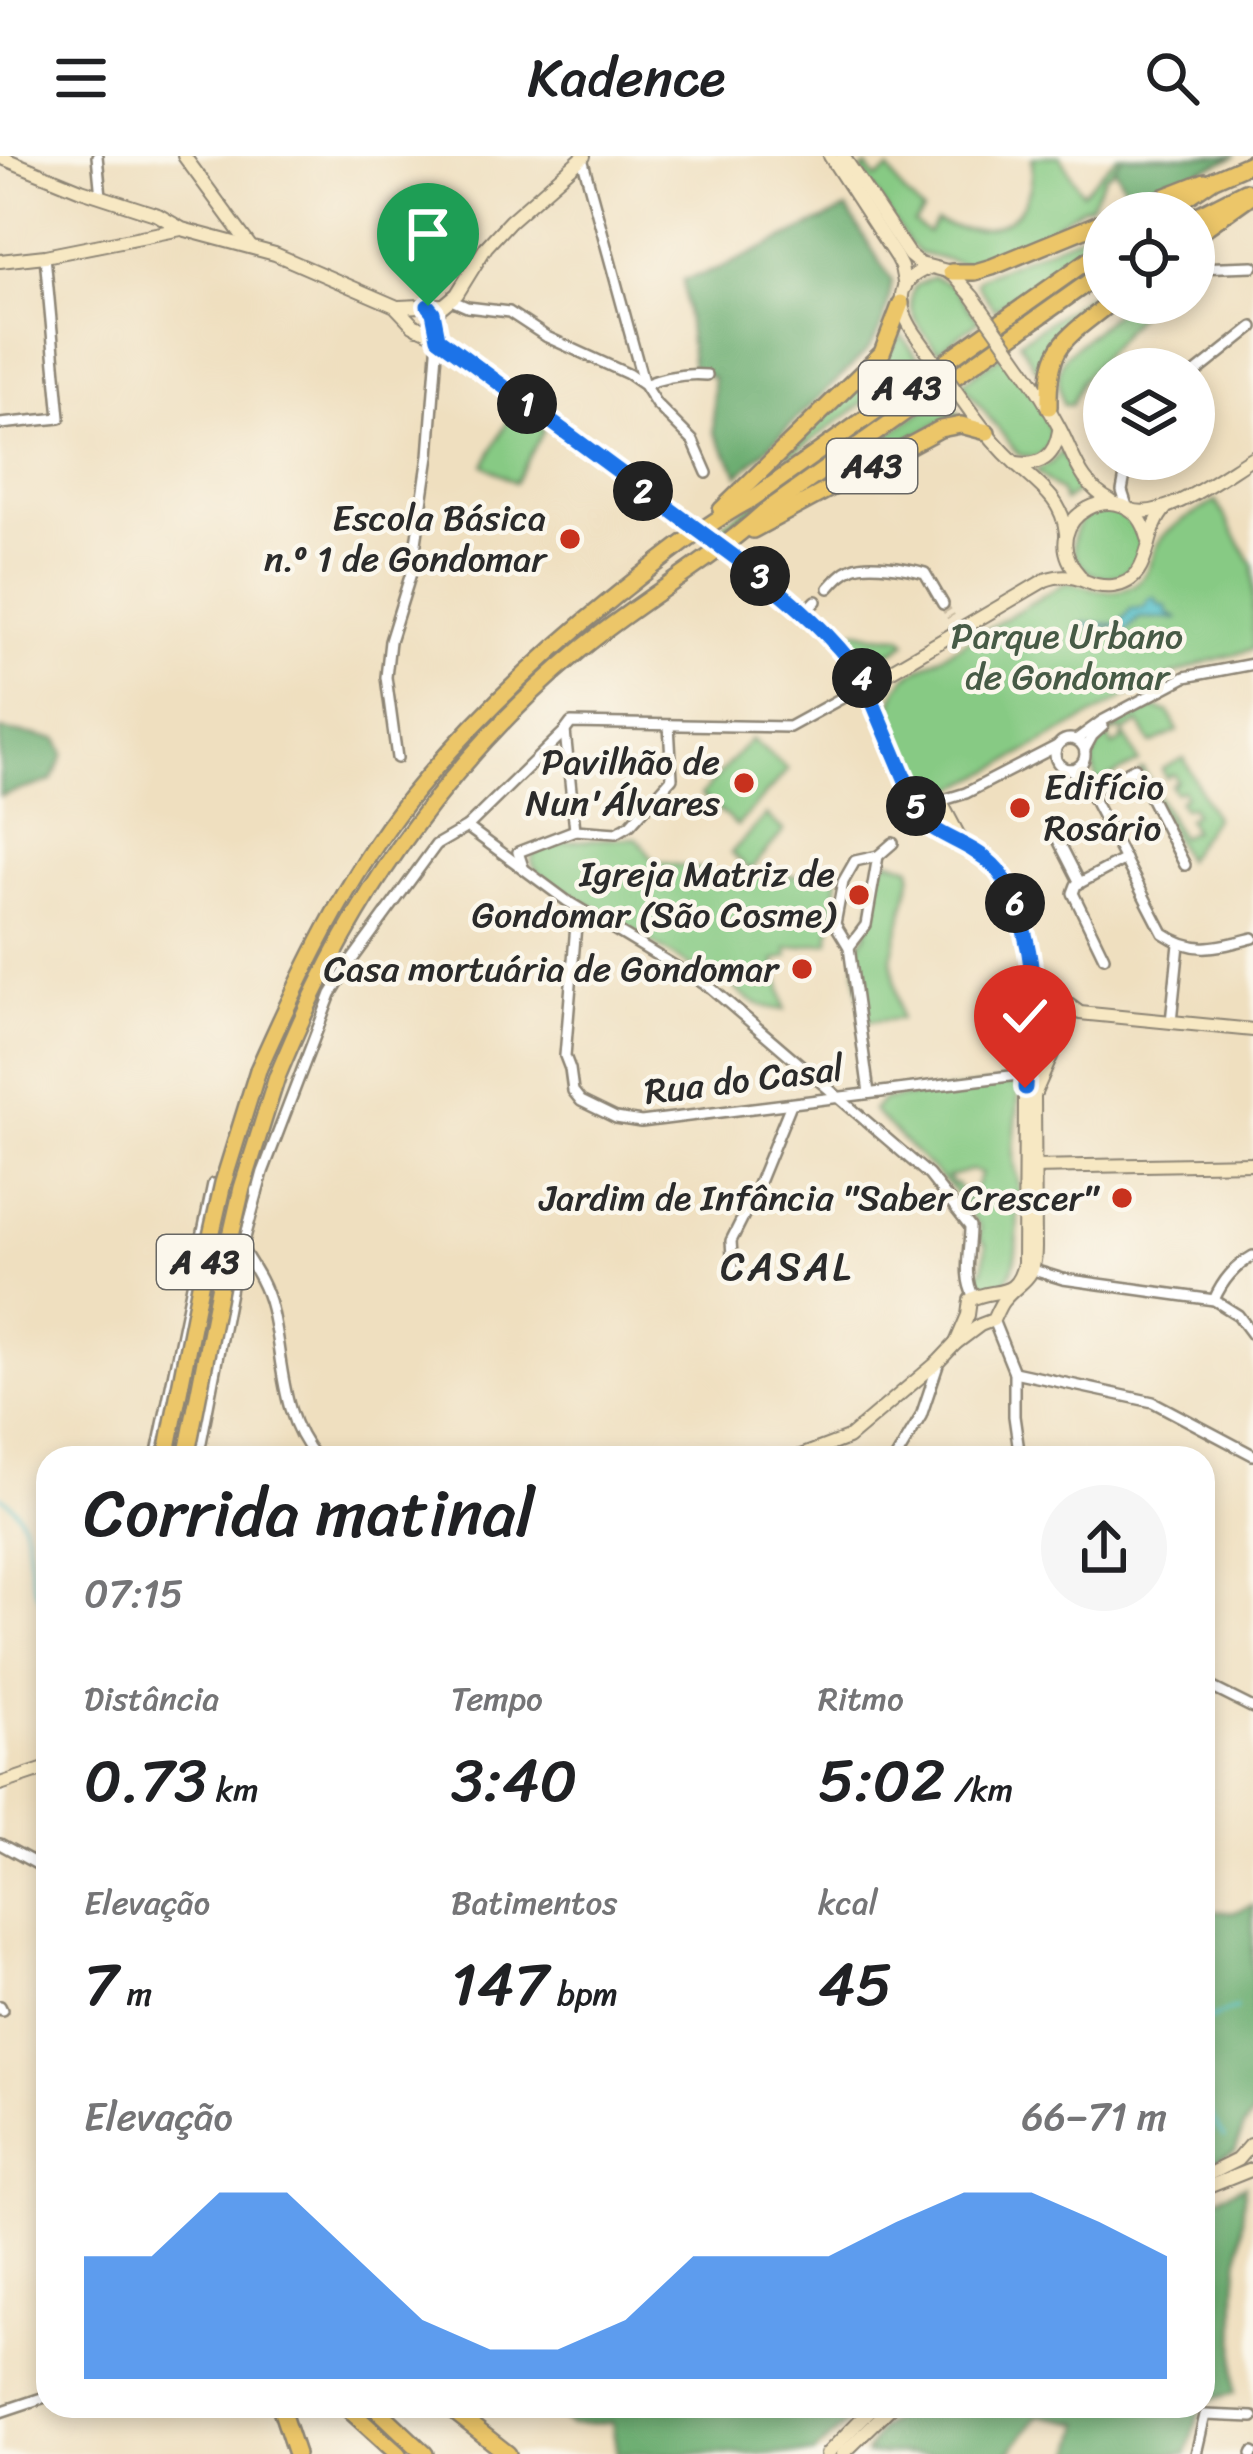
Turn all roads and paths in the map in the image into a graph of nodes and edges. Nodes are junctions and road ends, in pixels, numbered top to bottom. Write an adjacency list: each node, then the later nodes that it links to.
1 (98, 156): 12 (street)
2 (184, 156): 17 (main road)
3 (830, 156): 25 (main road)
4 (843, 156): 23 (main road)
5 (0, 157): 12 (main road)
6 (583, 157): 26 (main road); 36 (street)
7 (1253, 162): 8 (highway)
8 (1214, 178): 10 (highway); 11 (highway)
9 (1253, 191): 13 (highway); 14 (highway)
10 (1174, 192)
11 (1194, 192)
12 (100, 196): 15 (main road)
13 (1215, 208)
14 (1215, 220)
15 (182, 229): 17 (main road); 18 (main road)
16 (1083, 230): 23 (highway)
17 (250, 246): 28 (main road)
18 (45, 256): 19 (main road); 38 (street)
19 (0, 262)
20 (1083, 264): 47 (highway, A 43)
21 (1253, 266): 22 (street)
22 (1215, 267)
23 (942, 270): 25 (main road); 37 (main road, bridge)
24 (1083, 287): 48 (highway, A 43)
25 (903, 294): 40 (main road, bridge); 47 (highway, A43)
26 (447, 302): 27 (main road); 29 (main road); 36 (street)
27 (421, 305): 28 (main road); 29 (main road); 31 (main road)
28 (395, 306): 31 (main road)
29 (433, 320): 31 (main road); 33 (main road)
30 (1084, 324): 37 (highway)
31 (414, 325): 33 (main road)
32 (1253, 327): 34 (street)
33 (438, 338): 56 (main road, bridge); 63 (street)
34 (1215, 357)
35 (706, 375): 36 (street)
36 (644, 385): 43 (street)
37 (1048, 407): 39 (main road)
38 (0, 424)
39 (1059, 427): 42 (main road); 45 (main road)
40 (987, 432): 42 (main road); 48 (highway, A43)
41 (1253, 457): 46 (main road)
42 (1015, 463): 49 (main road)
43 (707, 473)
44 (1123, 480): 45 (street); 45 (street)
45 (1117, 504): 46 (main road); 49 (main road); 50 (main road)
46 (1165, 509): 50 (main road)
47 (707, 523): 113 (highway, A 43, bridge)
48 (734, 539): 114 (highway, A 43, bridge)
49 (1066, 541): 51 (main road); 52 (main road)
50 (1148, 542): 52 (main road)
51 (1046, 580): 52 (main road); 56 (main road)
52 (1085, 580)
53 (829, 588): 54 (street)
54 (944, 604)
55 (1253, 664): 57 (street)
56 (870, 682): 58 (street); 68 (main road)
57 (1181, 683): 60 (street); 62 (street)
58 (669, 725): 59 (street); 73 (street)
59 (566, 730): 71 (street); 73 (street)
60 (1076, 740): 61 (street); 62 (street)
61 (1057, 746): 64 (street); 66 (street)
62 (1085, 749): 65 (street)
63 (397, 758)
64 (1030, 761): 66 (street); 69 (street)
65 (1083, 762): 66 (street); 67 (street)
66 (1065, 767): 67 (street)
67 (1087, 787): 78 (street); 79 (street)
68 (911, 792): 69 (main road); 70 (main road)
69 (941, 808): 70 (main road); 72 (main road); 75 (main road)
70 (922, 818): 72 (main road)
71 (467, 827): 80 (street); 98 (street)
72 (934, 828): 75 (main road)
73 (575, 830): 80 (street)
74 (1054, 834): 81 (street)
75 (962, 841): 87 (main road)
76 (893, 843): 77 (street)
77 (878, 856): 85 (street); 85 (street)
78 (1125, 859): 81 (street); 84 (street)
79 (1185, 866)
80 (524, 867): 94 (street)
81 (1080, 883): 86 (street)
82 (576, 925): 95 (street, Rua do Casal)
83 (1253, 938): 84 (street)
84 (1179, 944): 90 (street)
85 (849, 947): 93 (street)
86 (1104, 957)
87 (1030, 962): 88 (main road); 89 (main road)
88 (1057, 997): 89 (main road); 90 (main road); 97 (main road)
89 (1032, 1006): 92 (main road)
90 (1171, 1022): 91 (main road)
91 (1253, 1030)
92 (1026, 1074): 93 (street, Rua do Casal); 97 (main road)
93 (868, 1093): 94 (street, Rua do Casal)
94 (836, 1096): 95 (street, Rua do Casal); 104 (street)
95 (791, 1104): 103 (street)
96 (1253, 1162): 97 (main road)
97 (1029, 1167): 102 (main road)
98 (257, 1192): 99 (street); 100 (street)
99 (200, 1238): 100 (street); 112 (street)
100 (242, 1249): 115 (street); 116 (street)
101 (1253, 1256): 105 (street)
102 (1029, 1267): 104 (main road); 105 (street); 107 (main road)
103 (733, 1270)
104 (979, 1296): 106 (main road); 107 (main road)
105 (1214, 1300): 108 (street)
106 (968, 1315): 107 (main road); 109 (main road)
107 (990, 1318): 109 (main road); 111 (street)
108 (1253, 1335)
109 (956, 1343): 110 (main road)
110 (939, 1361): 117 (main road); 118 (street)
111 (1014, 1372): 119 (street); 120 (street)
112 (158, 1446)
113 (168, 1446)
114 (188, 1446)
115 (200, 1446)
116 (307, 1446)
117 (827, 1446)
118 (903, 1446)
119 (1018, 1446)
120 (1253, 1455)
121 (1215, 1689): 122 (street)
122 (1253, 1708)
123 (36, 1772): 124 (main road)
124 (0, 1784)
125 (0, 1844): 126 (street)
126 (36, 1864)
127 (1252, 2144): 129 (main road)
128 (1253, 2169): 130 (main road)
129 (1215, 2171)
130 (1215, 2184)
131 (36, 2400): 132 (street)
132 (0, 2412)
133 (1215, 2415): 134 (street)
134 (1253, 2416)
135 (284, 2418): 142 (highway)
136 (358, 2418): 143 (highway)
137 (388, 2418): 144 (highway)
138 (462, 2418): 145 (highway)
139 (862, 2418): 146 (main road)
140 (880, 2418): 147 (main road)
141 (1204, 2418): 148 (street)
142 (296, 2454)
143 (398, 2454)
144 (425, 2454)
145 (508, 2454)
146 (826, 2454)
147 (843, 2454)
148 (1196, 2454)

